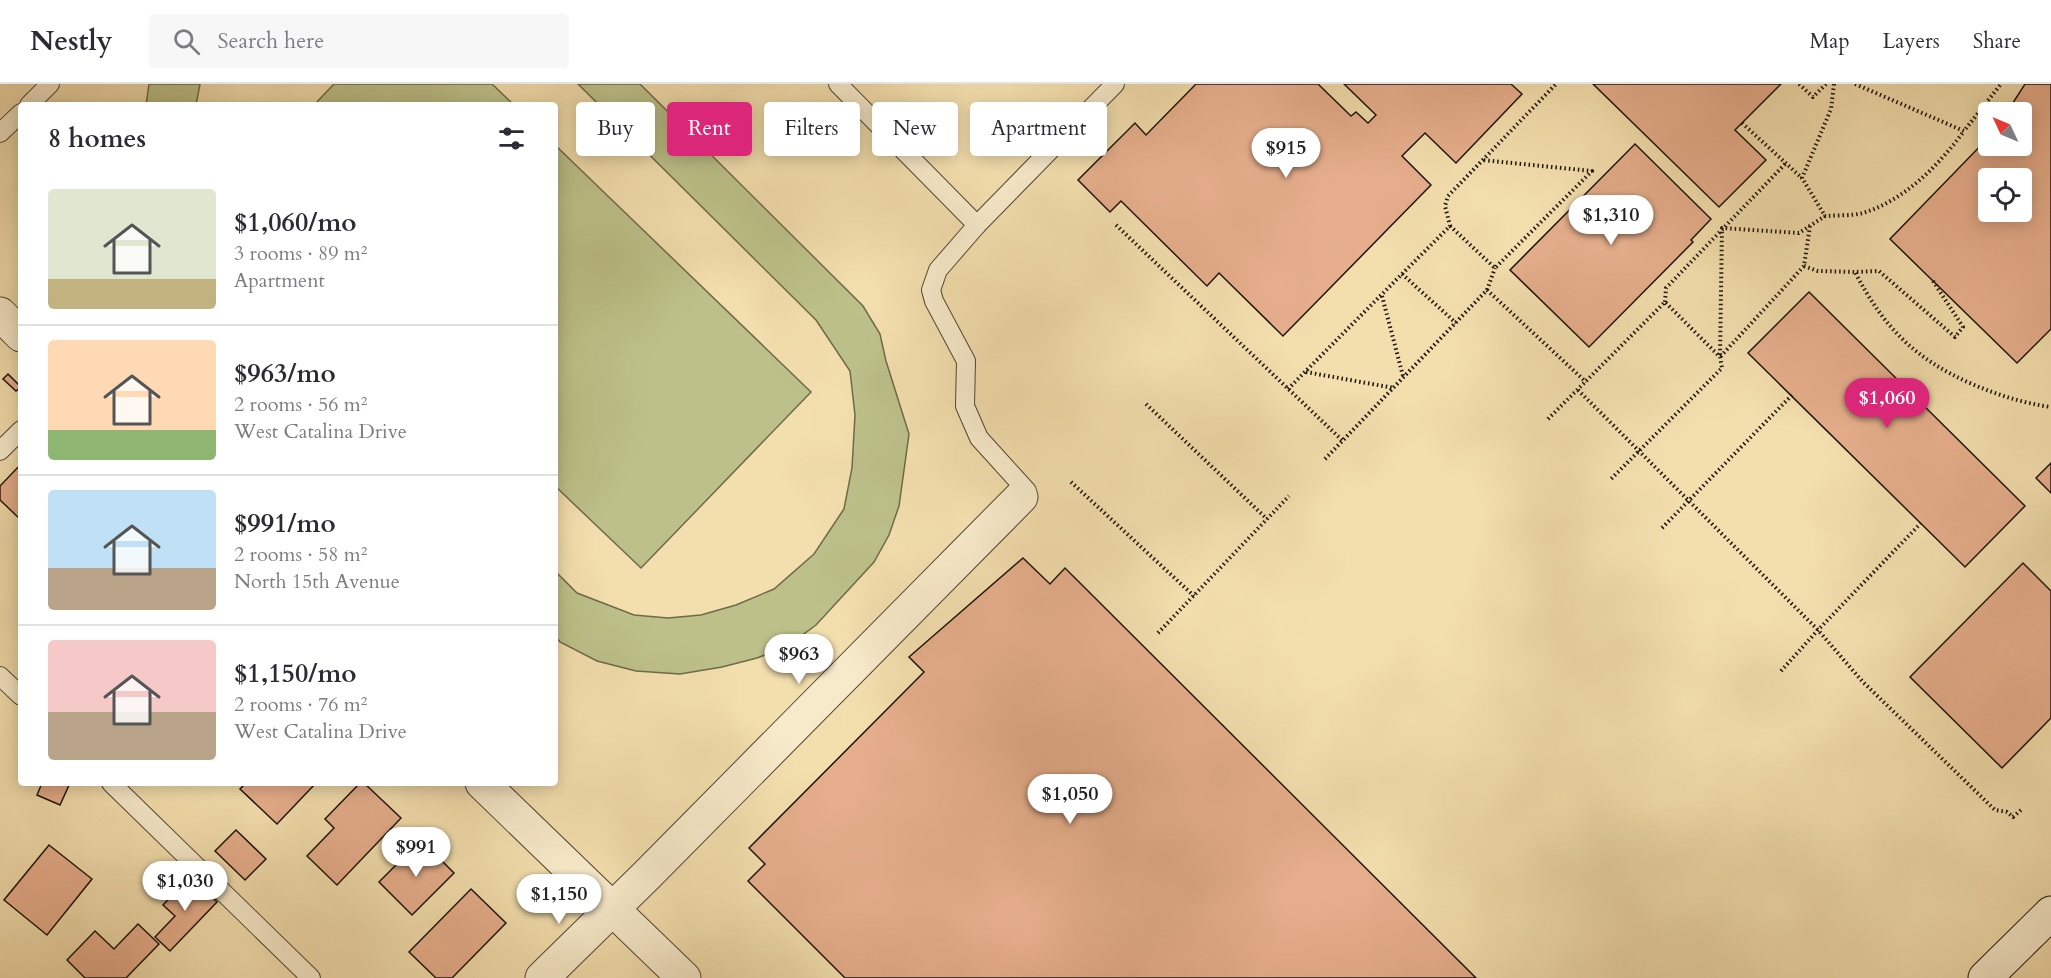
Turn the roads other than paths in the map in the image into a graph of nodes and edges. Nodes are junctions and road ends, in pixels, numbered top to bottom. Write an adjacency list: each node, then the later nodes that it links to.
1 (50, 84): 4 (lane)
2 (838, 84): 7 (lane)
3 (1114, 84): 7 (lane)
4 (32, 102)
5 (18, 116): 6 (lane)
6 (0, 133)
7 (977, 225): 12 (lane)
8 (0, 314): 9 (street)
9 (18, 332)
10 (18, 433): 11 (lane)
11 (0, 451)
12 (1024, 494): 17 (street)
13 (0, 675): 14 (lane)
14 (18, 693)
15 (114, 786): 19 (lane)
16 (485, 786): 17 (street)
17 (611, 909): 20 (street); 21 (street)
18 (2051, 913): 22 (street)
19 (311, 978)
20 (542, 978)
21 (684, 978)
22 (1985, 978)

